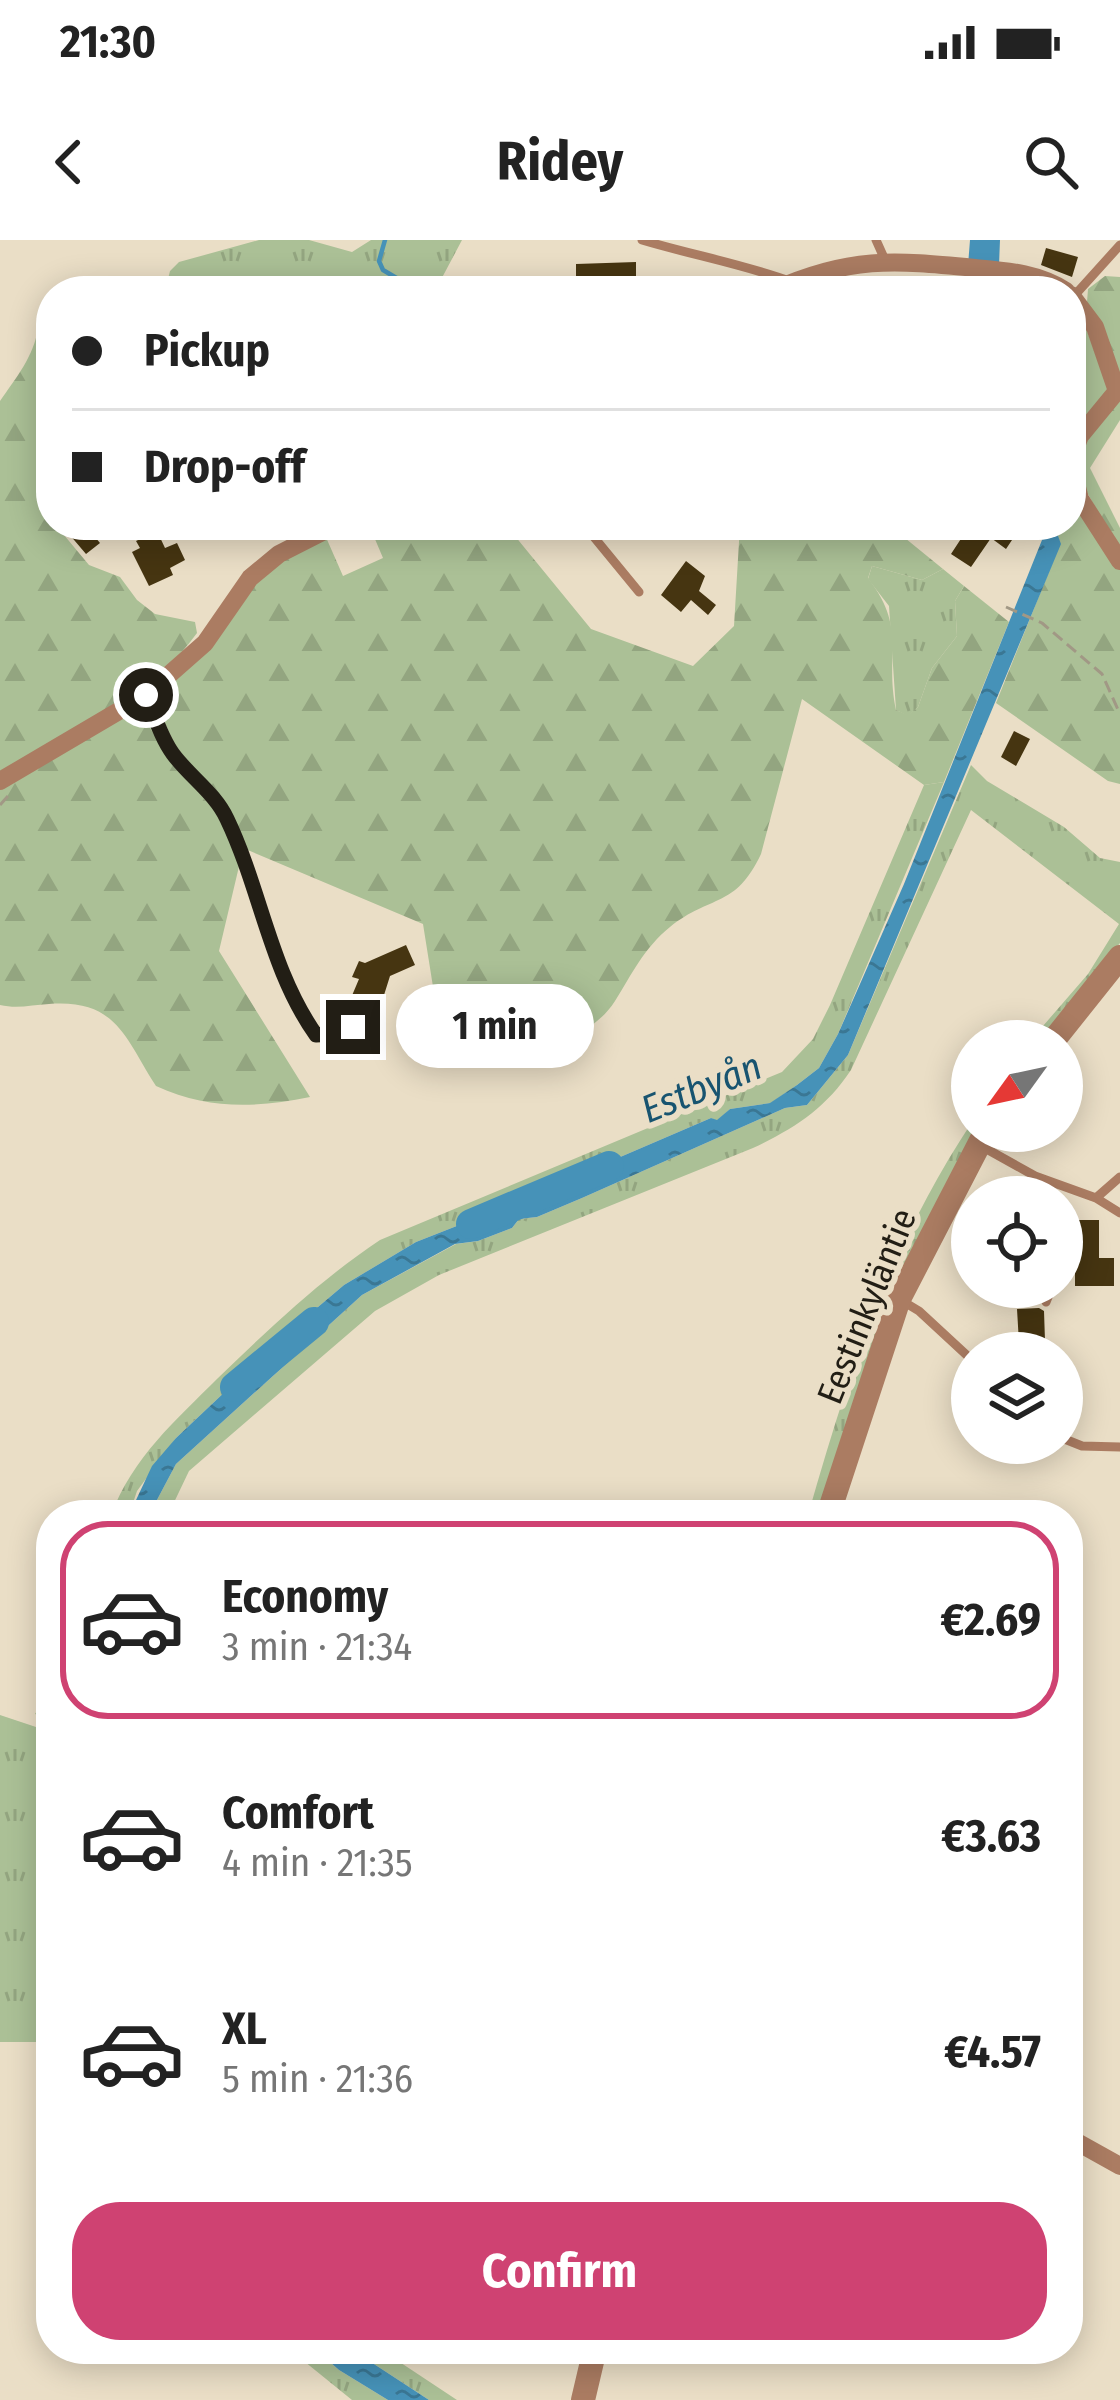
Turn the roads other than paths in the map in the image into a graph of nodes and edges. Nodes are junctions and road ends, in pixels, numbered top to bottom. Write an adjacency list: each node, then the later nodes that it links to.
1 (642, 240): 5 (lane)
2 (876, 240): 4 (lane)
3 (1120, 245): 8 (lane)
4 (885, 260): 6 (street); 7 (street)
5 (776, 276)
6 (809, 276)
7 (1037, 276)
8 (1086, 278)
9 (1086, 315): 10 (street)
10 (1086, 429)
11 (1086, 508): 14 (street)
12 (307, 540): 16 (street)
13 (596, 540): 15 (lane)
14 (1120, 561)
15 (639, 592)
16 (146, 695): 17 (street); 20 (lane)
17 (0, 781)
18 (1120, 957): 19 (street)
19 (1070, 1020)
20 (353, 1027)
21 (975, 1152): 28 (street, Eestinkyläntie)
22 (1004, 1152): 23 (lane)
23 (1040, 1176)
24 (1120, 1177): 26 (lane)
25 (1083, 1193): 26 (lane)
26 (1096, 1198): 27 (lane)
27 (1120, 1213)
28 (899, 1299): 29 (lane); 32 (street, Eestinkyläntie)
29 (951, 1340)
30 (1083, 1446): 31 (lane)
31 (1120, 1447)
32 (833, 1500)
33 (1083, 2145): 34 (street)
34 (1120, 2166)
35 (591, 2364): 36 (street)
36 (583, 2400)

